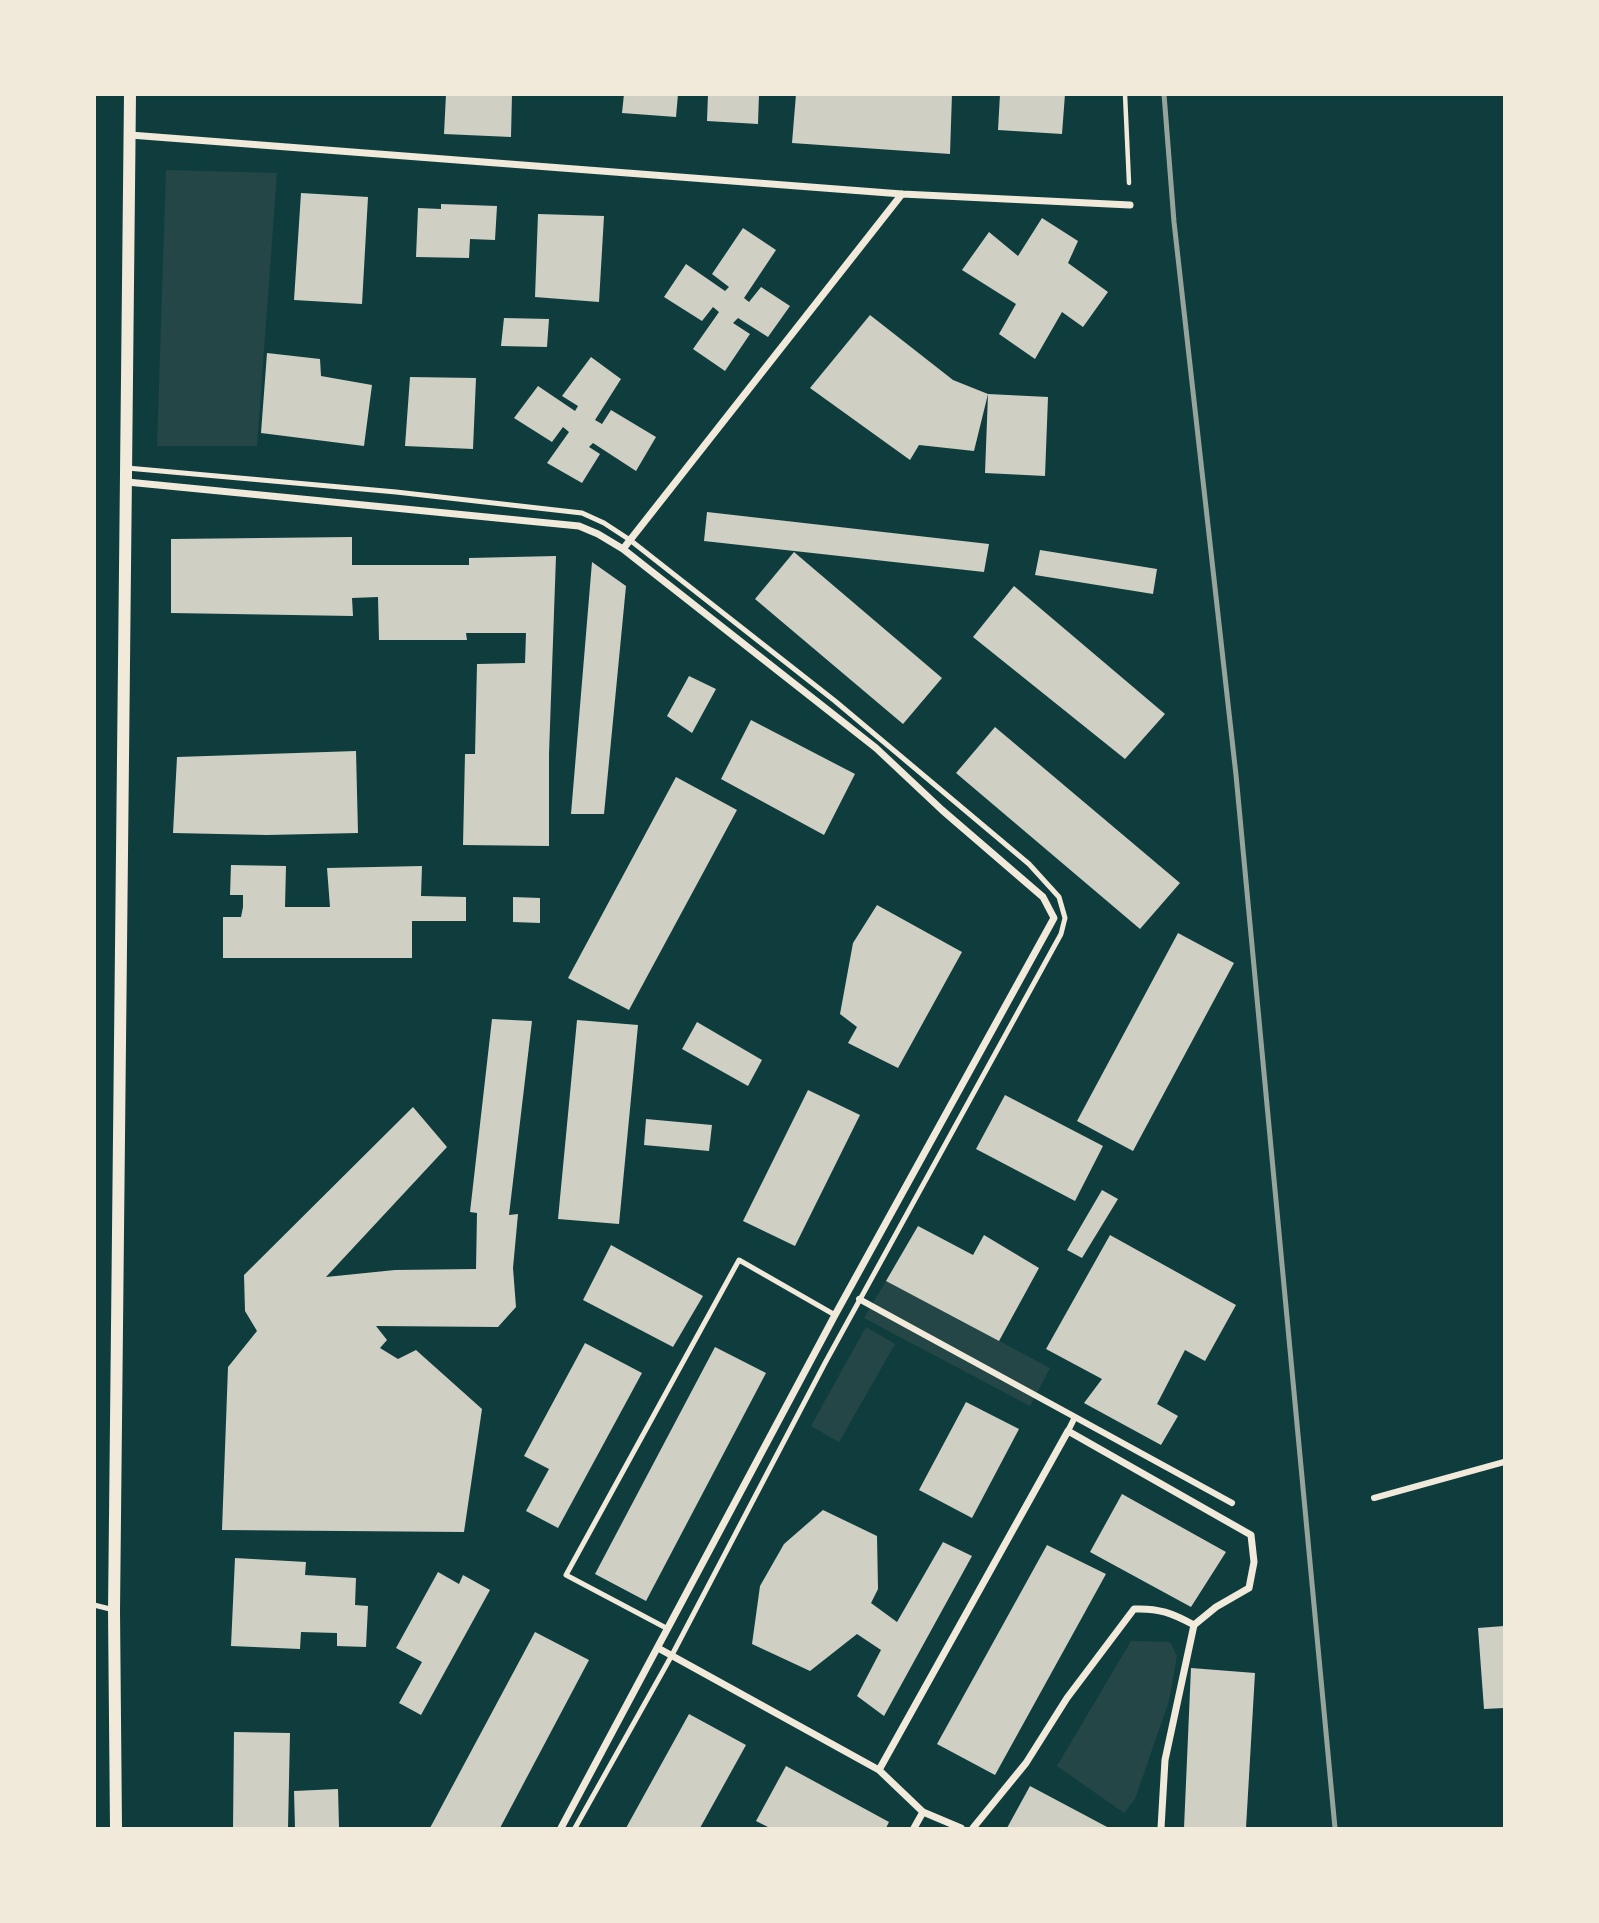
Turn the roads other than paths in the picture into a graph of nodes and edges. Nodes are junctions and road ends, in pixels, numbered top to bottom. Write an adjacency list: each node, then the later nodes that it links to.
1 (130, 94): 2 (street)
2 (130, 135): 3 (street); 5 (street)
3 (902, 194): 4 (street); 7 (street)
4 (1130, 205)
5 (127, 468): 6 (street); 7 (lane)
6 (127, 482): 8 (street); 17 (street)
7 (630, 540): 8 (street); 9 (lane)
8 (623, 549): 10 (street)
9 (859, 1299): 11 (street); 21 (lane)
10 (835, 1315): 19 (street); 19 (lane)
11 (1075, 1418): 12 (street); 15 (street)
12 (1068, 1431): 18 (street); 22 (street)
13 (1504, 1462): 14 (street)
14 (1374, 1499)
15 (1232, 1503)
16 (94, 1605): 17 (lane)
17 (114, 1611): 24 (street)
18 (1194, 1625): 29 (street); 30 (street)
19 (668, 1629): 20 (street)
20 (658, 1648): 21 (street); 25 (street)
21 (672, 1655): 22 (street); 26 (lane)
22 (878, 1770): 23 (street)
23 (923, 1812): 27 (street); 28 (street)
24 (116, 1829)
25 (561, 1829)
26 (575, 1829)
27 (914, 1829)
28 (961, 1829)
29 (973, 1829)
30 (1161, 1829)

